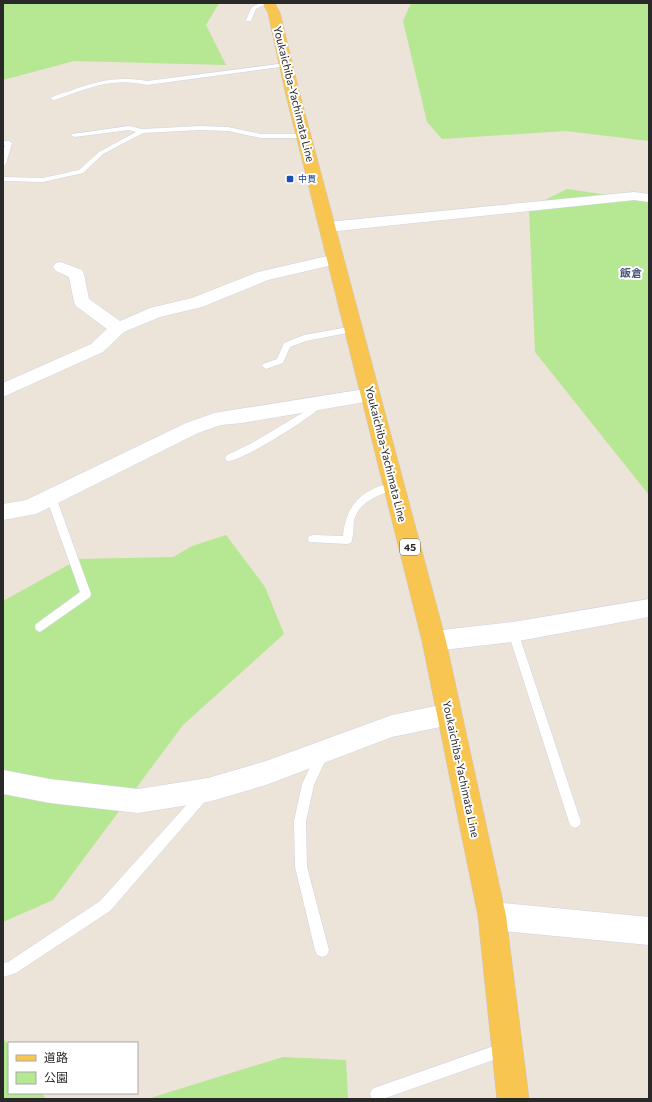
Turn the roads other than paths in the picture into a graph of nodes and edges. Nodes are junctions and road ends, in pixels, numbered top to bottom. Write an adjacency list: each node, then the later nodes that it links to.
1 (265, 3): 3 (lane)
2 (269, 3): 4 (main road, Youkaichiba-Yachimata Line / 45)
3 (249, 20)
4 (286, 65): 5 (lane); 8 (main road, Youkaichiba-Yachimata Line / 45)
5 (53, 100)
6 (142, 131): 7 (lane); 8 (lane); 11 (lane)
7 (74, 135)
8 (304, 136): 15 (main road, Youkaichiba-Yachimata Line / 45)
9 (3, 143): 10 (lane)
10 (3, 164)
11 (3, 179)
12 (615, 198): 13 (street); 14 (street); 15 (street)
13 (649, 198)
14 (649, 210)
15 (328, 227): 16 (main road, Youkaichiba-Yachimata Line / 45)
16 (336, 259): 18 (street); 19 (main road, Youkaichiba-Yachimata Line / 45)
17 (61, 267): 18 (street)
18 (118, 328): 21 (street)
19 (354, 329): 20 (lane); 22 (main road, Youkaichiba-Yachimata Line / 45)
20 (266, 366)
21 (3, 390)
22 (371, 395): 23 (street); 25 (main road, Youkaichiba-Yachimata Line / 45)
23 (319, 404): 24 (lane); 26 (street)
24 (230, 458)
25 (394, 486): 28 (lane); 32 (main road, Youkaichiba-Yachimata Line / 45)
26 (50, 497): 27 (street); 30 (lane)
27 (3, 512)
28 (313, 539)
29 (649, 608): 31 (street)
30 (40, 627)
31 (513, 632): 32 (street); 37 (lane)
32 (434, 641): 33 (main road, Youkaichiba-Yachimata Line / 45)
33 (450, 714): 34 (street); 38 (main road, Youkaichiba-Yachimata Line / 45)
34 (324, 751): 36 (street); 40 (lane)
35 (3, 782): 36 (street)
36 (208, 790): 41 (lane)
37 (575, 822)
38 (492, 916): 39 (street); 42 (main road, Youkaichiba-Yachimata Line / 45)
39 (649, 931)
40 (322, 950)
41 (3, 970)
42 (508, 1048): 43 (lane); 44 (main road, Youkaichiba-Yachimata Line / 45)
43 (377, 1094)
44 (513, 1099)

